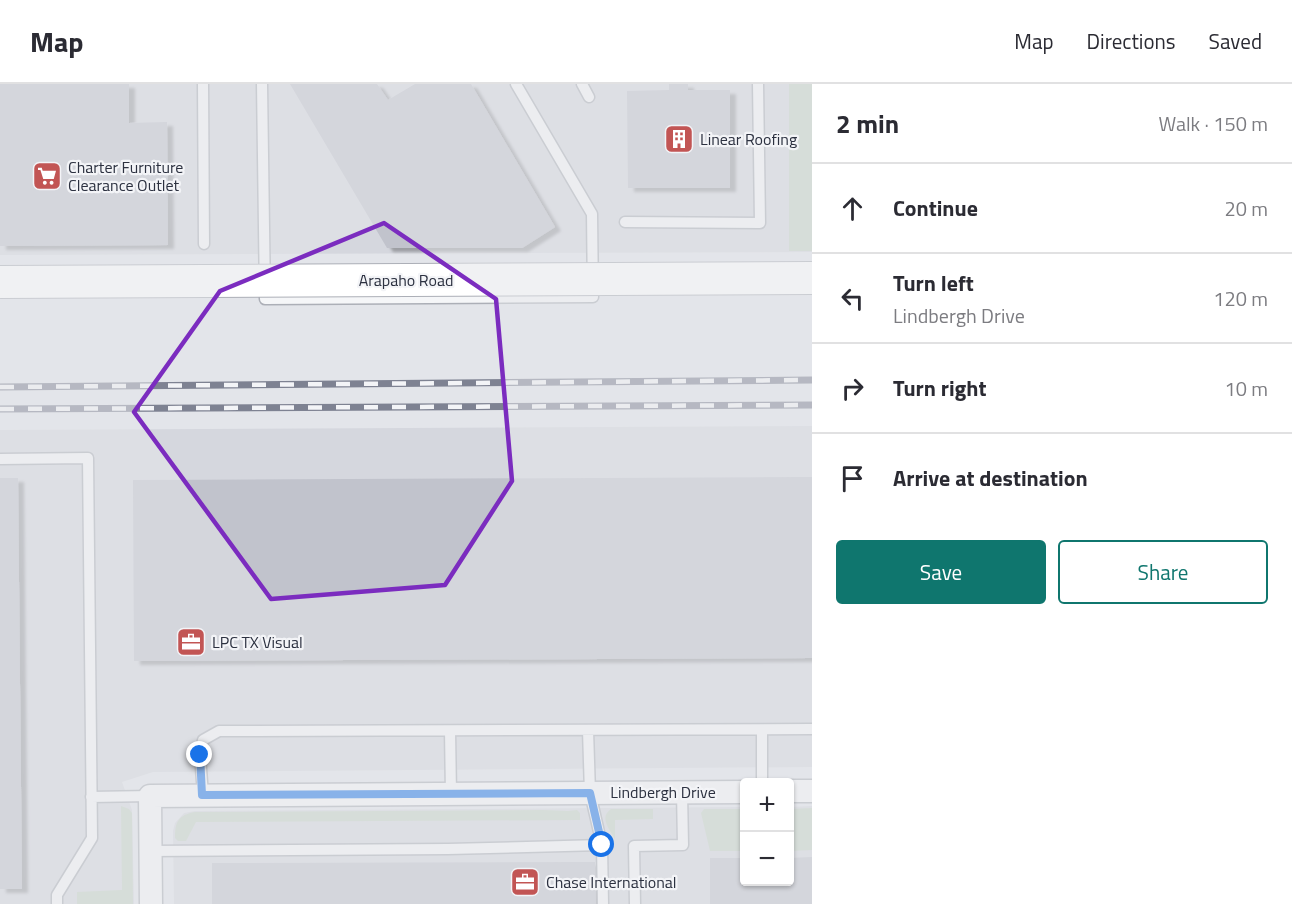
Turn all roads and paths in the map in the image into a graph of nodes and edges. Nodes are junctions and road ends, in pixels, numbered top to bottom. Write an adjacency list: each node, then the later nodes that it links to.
1 (203, 84): 8 (lane)
2 (262, 84): 3 (lane)
3 (516, 84)
4 (582, 84): 6 (lane)
5 (758, 84): 7 (lane)
6 (589, 97)
7 (625, 222)
8 (204, 244)
9 (812, 278): 10 (main road, Arapaho Road, bridge)
10 (0, 282)
11 (0, 459): 25 (lane)
12 (812, 729): 15 (lane)
13 (450, 730): 14 (lane); 22 (lane); 23 (lane)
14 (588, 730): 15 (lane); 21 (lane)
15 (762, 730): 16 (lane)
16 (762, 778)
17 (794, 791): 18 (street)
18 (812, 791)
19 (682, 792): 20 (street, Lindbergh Drive); 21 (street, Lindbergh Drive); 31 (lane)
20 (740, 792)
21 (590, 793): 22 (street, Lindbergh Drive); 26 (lane)
22 (451, 794): 23 (street, Lindbergh Drive)
23 (202, 795): 24 (street, Lindbergh Drive)
24 (150, 796): 25 (lane); 27 (street)
25 (91, 797): 28 (lane)
26 (602, 845): 27 (lane); 30 (lane)
27 (150, 851): 29 (street)
28 (57, 904)
29 (151, 904)
30 (603, 904)
31 (635, 904)

